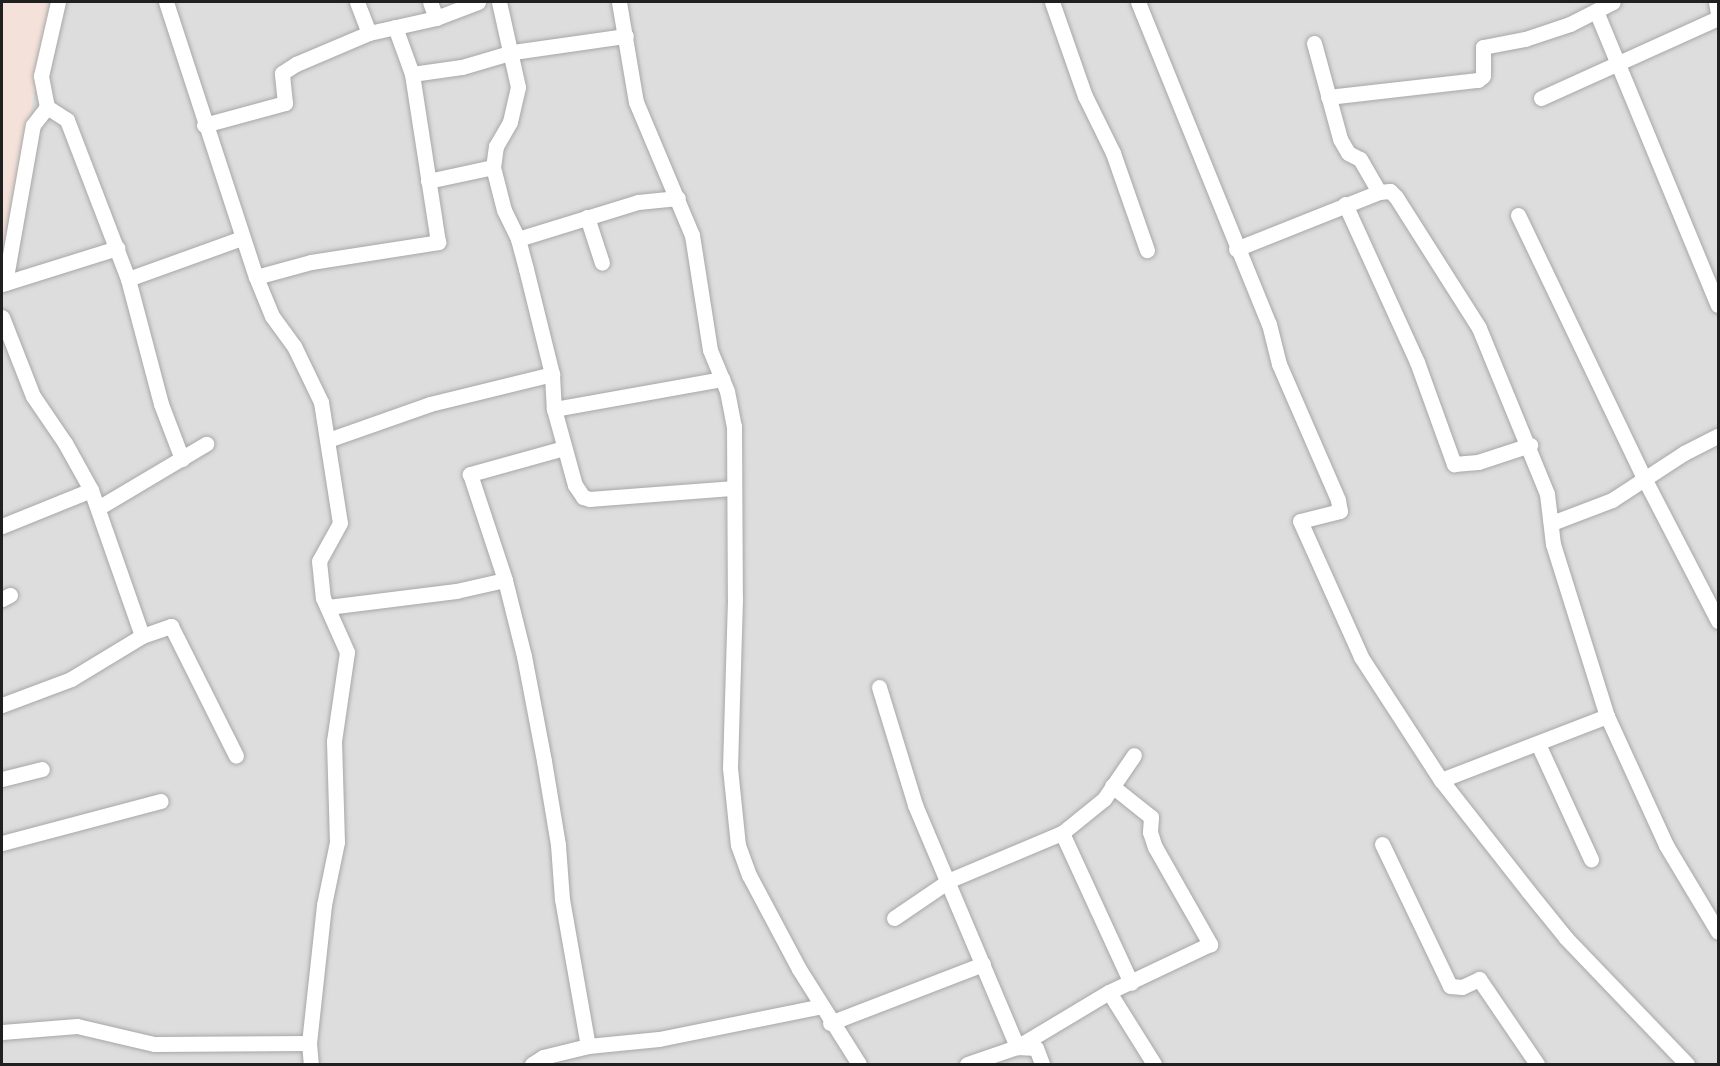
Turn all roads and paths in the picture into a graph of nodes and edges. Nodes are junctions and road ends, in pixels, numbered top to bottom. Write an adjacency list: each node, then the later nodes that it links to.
1 (58, 2): 25 (street)
2 (166, 2): 26 (street)
3 (357, 2): 17 (street)
4 (430, 2): 14 (street)
5 (478, 2): 14 (street)
6 (499, 2): 20 (street)
7 (619, 2): 18 (street)
8 (1052, 2): 38 (street)
9 (1138, 2): 37 (street)
10 (1613, 2): 12 (street)
11 (1716, 2): 13 (street)
12 (1596, 11): 21 (street); 23 (street)
13 (1719, 13)
14 (436, 18): 16 (street)
15 (1719, 18): 21 (street)
16 (395, 27): 17 (street); 22 (street)
17 (369, 33): 26 (street)
18 (626, 36): 20 (street); 30 (street)
19 (1314, 43): 23 (street)
20 (513, 52): 22 (street); 27 (street)
21 (1620, 65): 24 (street); 43 (street)
22 (412, 74): 28 (street)
23 (1328, 97): 29 (street)
24 (1541, 98)
25 (46, 106): 36 (street); 42 (street)
26 (204, 125): 34 (street)
27 (493, 167): 28 (street); 35 (street)
28 (429, 181): 40 (street)
29 (1379, 192): 31 (street); 51 (street)
30 (678, 198): 33 (street); 46 (street)
31 (1345, 204): 37 (street); 51 (street)
32 (1518, 215): 54 (street)
33 (586, 217): 35 (street); 39 (street)
34 (242, 238): 40 (street); 41 (street)
35 (518, 239): 45 (street)
36 (117, 248): 41 (street); 42 (street)
37 (1236, 249): 72 (street)
38 (1147, 250)
39 (602, 263)
40 (256, 277): 49 (street)
41 (129, 279): 53 (street)
42 (3, 284)
43 (1719, 305)
44 (2, 317): 56 (street)
45 (552, 374): 47 (street); 49 (street)
46 (722, 379): 47 (street); 55 (street)
47 (554, 409): 52 (street)
48 (1719, 436): 54 (street)
49 (328, 440): 61 (street)
50 (206, 444): 53 (street)
51 (1530, 445): 58 (street)
52 (564, 448): 55 (street); 60 (street)
53 (182, 459): 57 (street)
54 (1645, 480): 58 (street); 62 (street)
55 (734, 488): 85 (street)
56 (91, 490): 57 (street); 59 (street)
57 (98, 508): 63 (street)
58 (1550, 519): 66 (street)
59 (2, 526)
60 (505, 580): 61 (street); 89 (street)
61 (328, 607): 88 (street)
62 (1719, 621)
63 (142, 636): 65 (street); 69 (street)
64 (879, 687): 79 (street)
65 (2, 705)
66 (1607, 716): 67 (street); 81 (street)
67 (1538, 744): 72 (street); 78 (street)
68 (1134, 755): 73 (street)
69 (236, 756)
70 (42, 769): 71 (street)
71 (2, 779)
72 (1440, 780): 98 (street)
73 (1112, 786): 75 (street); 83 (street)
74 (160, 801): 76 (street)
75 (1062, 833): 79 (street); 83 (street)
76 (2, 843)
77 (1382, 844): 97 (street)
78 (1590, 859)
79 (950, 880): 80 (street); 82 (street)
80 (894, 918)
81 (1719, 932)
82 (983, 964): 86 (street); 90 (street)
83 (1131, 983): 84 (street)
84 (1109, 992): 90 (street); 96 (street)
85 (822, 1006): 86 (street); 89 (street)
86 (830, 1023): 93 (street)
87 (2, 1032): 88 (street)
88 (309, 1043): 91 (street)
89 (588, 1046): 92 (street)
90 (1017, 1047): 94 (street); 95 (street)
91 (311, 1065)
92 (532, 1065)
93 (859, 1065)
94 (967, 1065)
95 (1042, 1065)
96 (1154, 1065)
97 (1538, 1065)
98 (1687, 1065)

